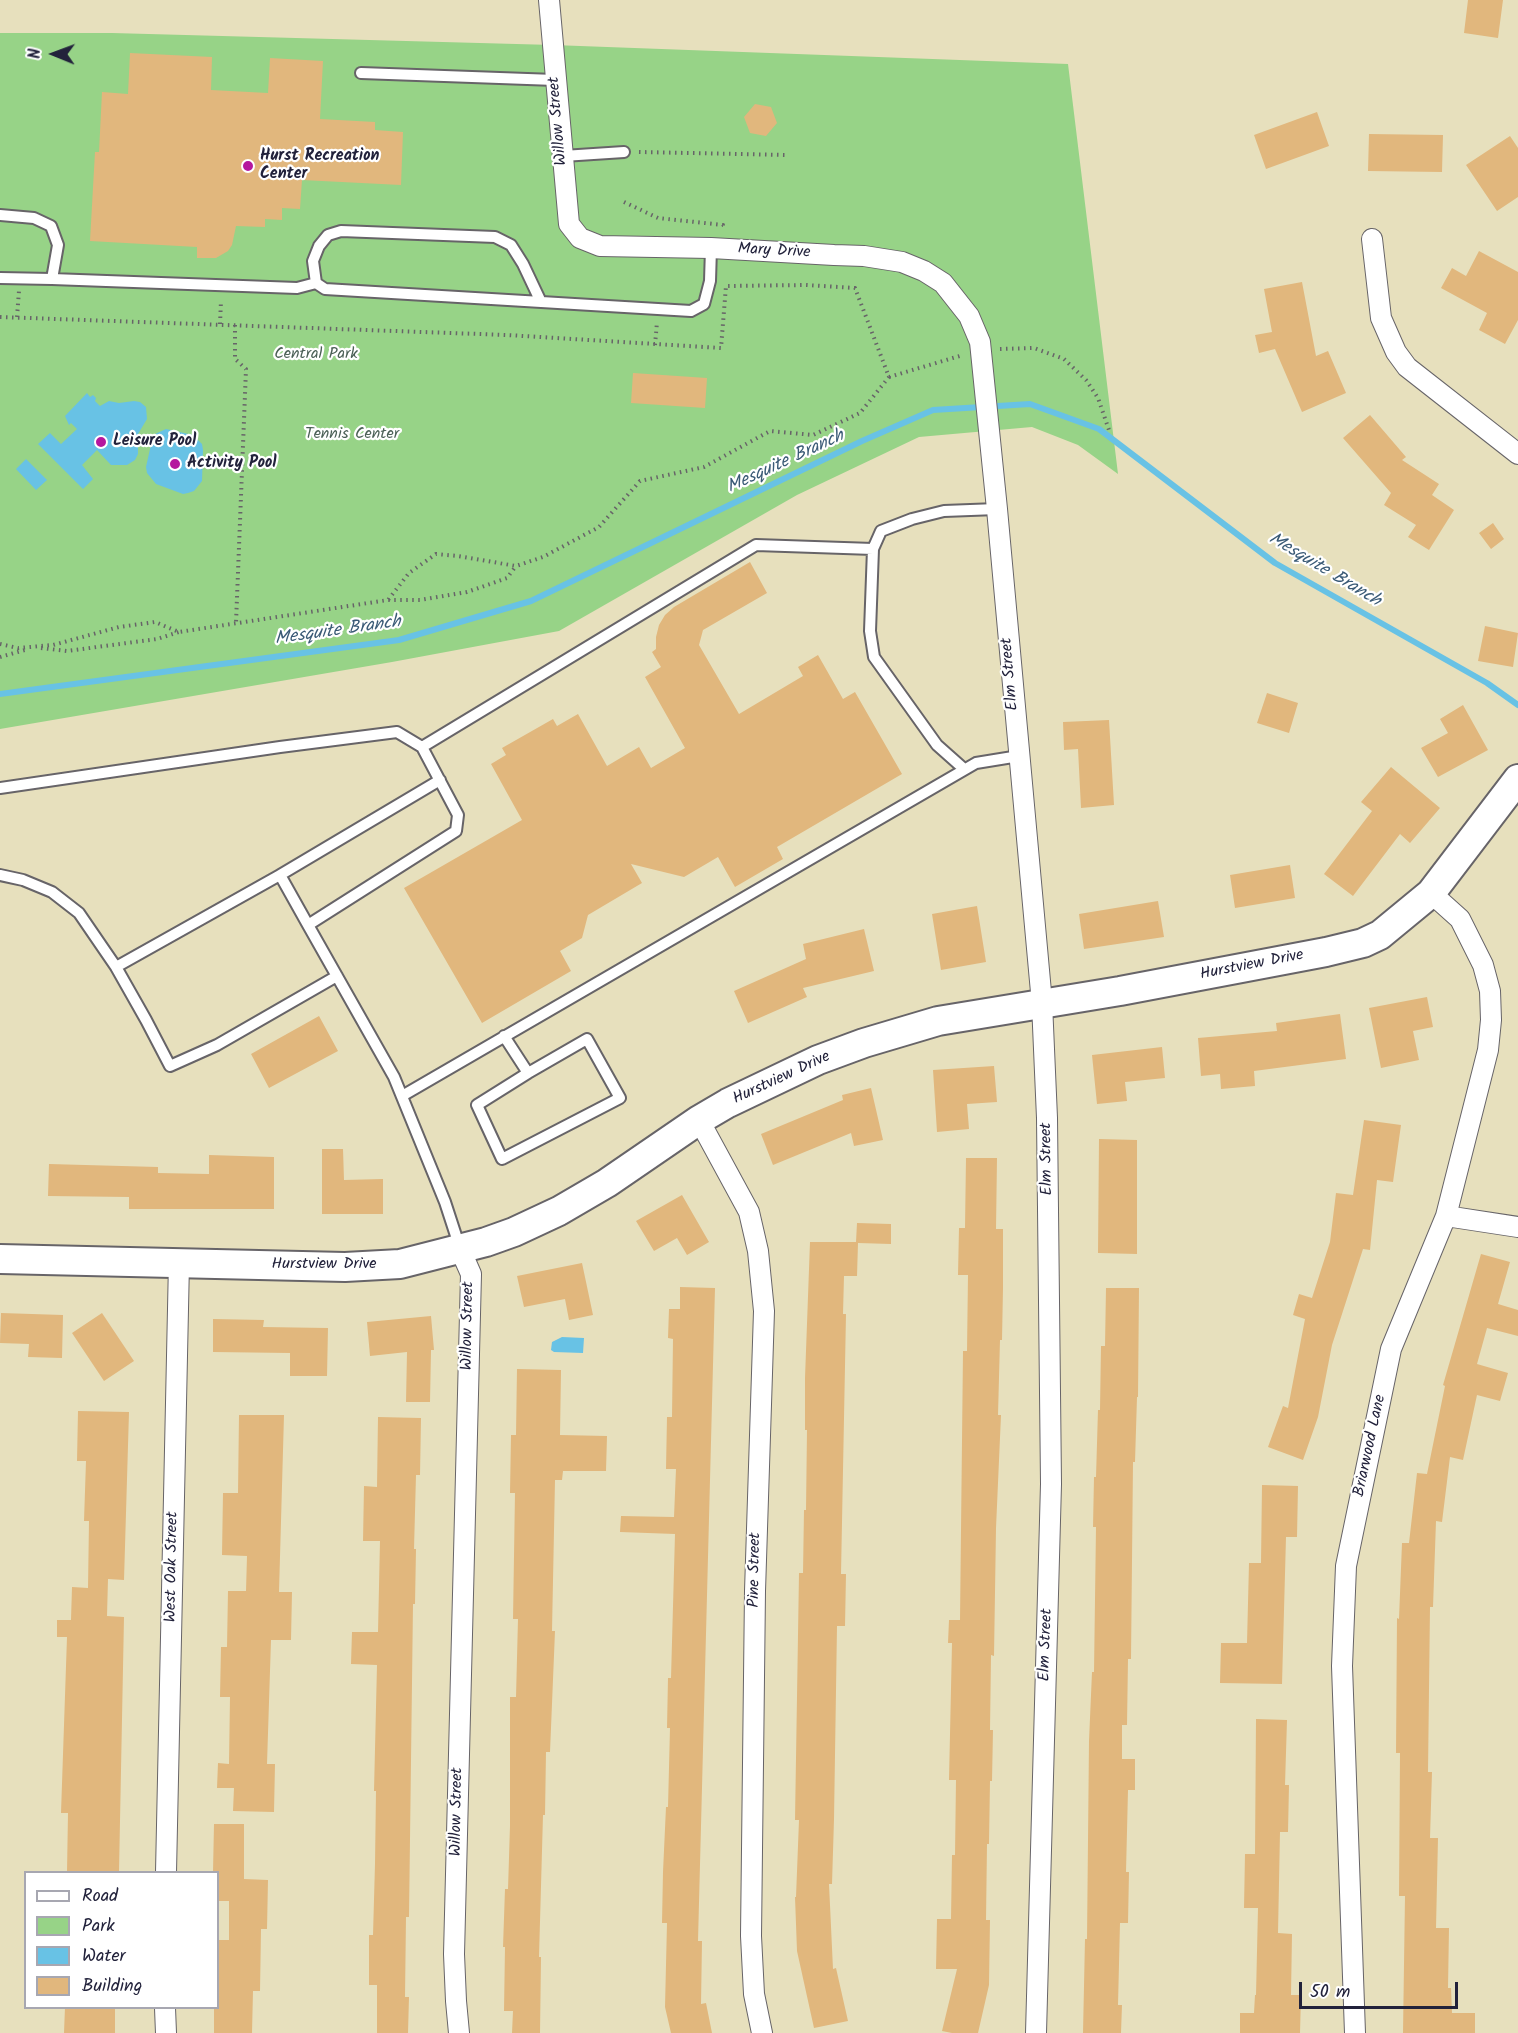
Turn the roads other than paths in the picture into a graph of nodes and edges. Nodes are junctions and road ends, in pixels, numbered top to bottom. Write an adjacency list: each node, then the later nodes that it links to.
1 (549, 0): 3 (street, Willow Street)
2 (361, 73): 3 (lane)
3 (555, 80): 5 (street, Willow Street)
4 (624, 152): 5 (lane)
5 (563, 156): 7 (street, Willow Street)
6 (0, 215): 11 (lane)
7 (580, 238): 9 (street, Mary Drive)
8 (1372, 239): 15 (street)
9 (711, 248): 13 (lane); 14 (street, Mary Drive)
10 (0, 278): 11 (lane)
11 (52, 279): 12 (lane)
12 (316, 283): 13 (lane); 13 (lane)
13 (540, 300)
14 (957, 300): 16 (street, Elm Street)
15 (1518, 454)
16 (997, 509): 17 (lane); 19 (street, Elm Street)
17 (873, 549): 18 (lane); 20 (lane)
18 (422, 747): 22 (lane); 23 (lane)
19 (1018, 756): 20 (lane); 30 (street, Elm Street)
20 (964, 770): 31 (lane)
21 (1518, 779): 26 (street, Hurstview Drive)
22 (440, 780): 25 (lane); 27 (lane)
23 (0, 788)
24 (0, 874): 28 (lane)
25 (280, 875): 27 (lane, Willow Street); 28 (lane)
26 (1431, 893): 30 (street, Hurstview Drive); 35 (street, Briarwood Lane)
27 (308, 925): 29 (lane, Willow Street)
28 (116, 967): 29 (lane)
29 (337, 976): 33 (lane, Willow Street)
30 (1042, 1003): 34 (street, Hurstview Drive); 42 (street, Elm Street)
31 (504, 1036): 32 (lane); 33 (lane)
32 (528, 1073): 32 (lane)
33 (402, 1096): 37 (lane, Willow Street)
34 (699, 1120): 37 (street, Hurstview Drive); 45 (street, Pine Street)
35 (1446, 1216): 36 (street); 46 (street, Briarwood Lane)
36 (1518, 1227)
37 (460, 1249): 39 (street, Hurstview Drive); 44 (street, Willow Street)
38 (0, 1259): 39 (street, Hurstview Drive)
39 (179, 1262): 40 (street, West Oak Street)
40 (166, 1871)
41 (165, 2009): 43 (street)
42 (1035, 2031)
43 (166, 2033)
44 (459, 2033)
45 (762, 2033)
46 (1355, 2033)

